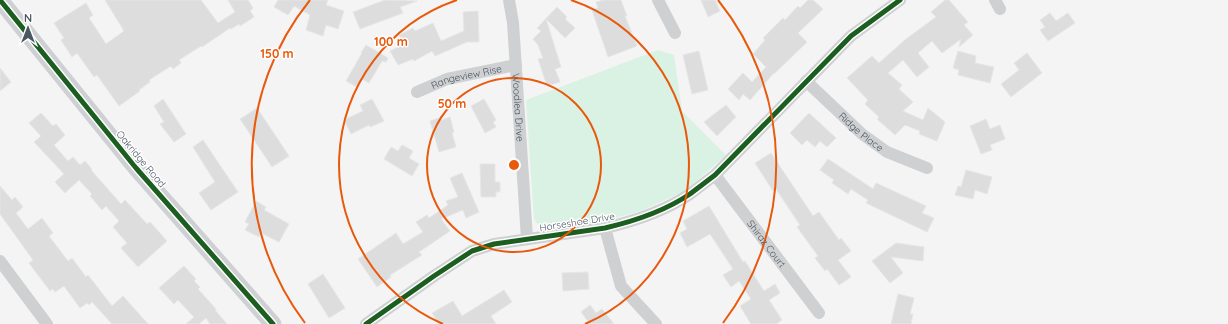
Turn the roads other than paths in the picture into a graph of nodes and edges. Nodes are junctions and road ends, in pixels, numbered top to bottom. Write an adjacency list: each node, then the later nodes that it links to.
1 (0, 0): 16 (street, Oakridge Road)
2 (509, 0): 6 (street, Woodlea Drive)
3 (658, 0): 5 (street)
4 (900, 0): 7 (street, Horseshoe Drive)
5 (675, 33)
6 (516, 65): 8 (street, Rangeview Rise); 12 (street, Woodlea Drive)
7 (806, 81): 9 (street, Ridge Place); 10 (street, Horseshoe Drive)
8 (417, 92)
9 (927, 168)
10 (715, 175): 11 (street, Horseshoe Drive); 14 (street, Shiraz Court)
11 (605, 228): 12 (street, Horseshoe Drive); 18 (street)
12 (527, 239): 17 (street, Horseshoe Drive)
13 (0, 261): 15 (street)
14 (819, 313)
15 (47, 324)
16 (273, 324)
17 (366, 324)
18 (656, 324)

